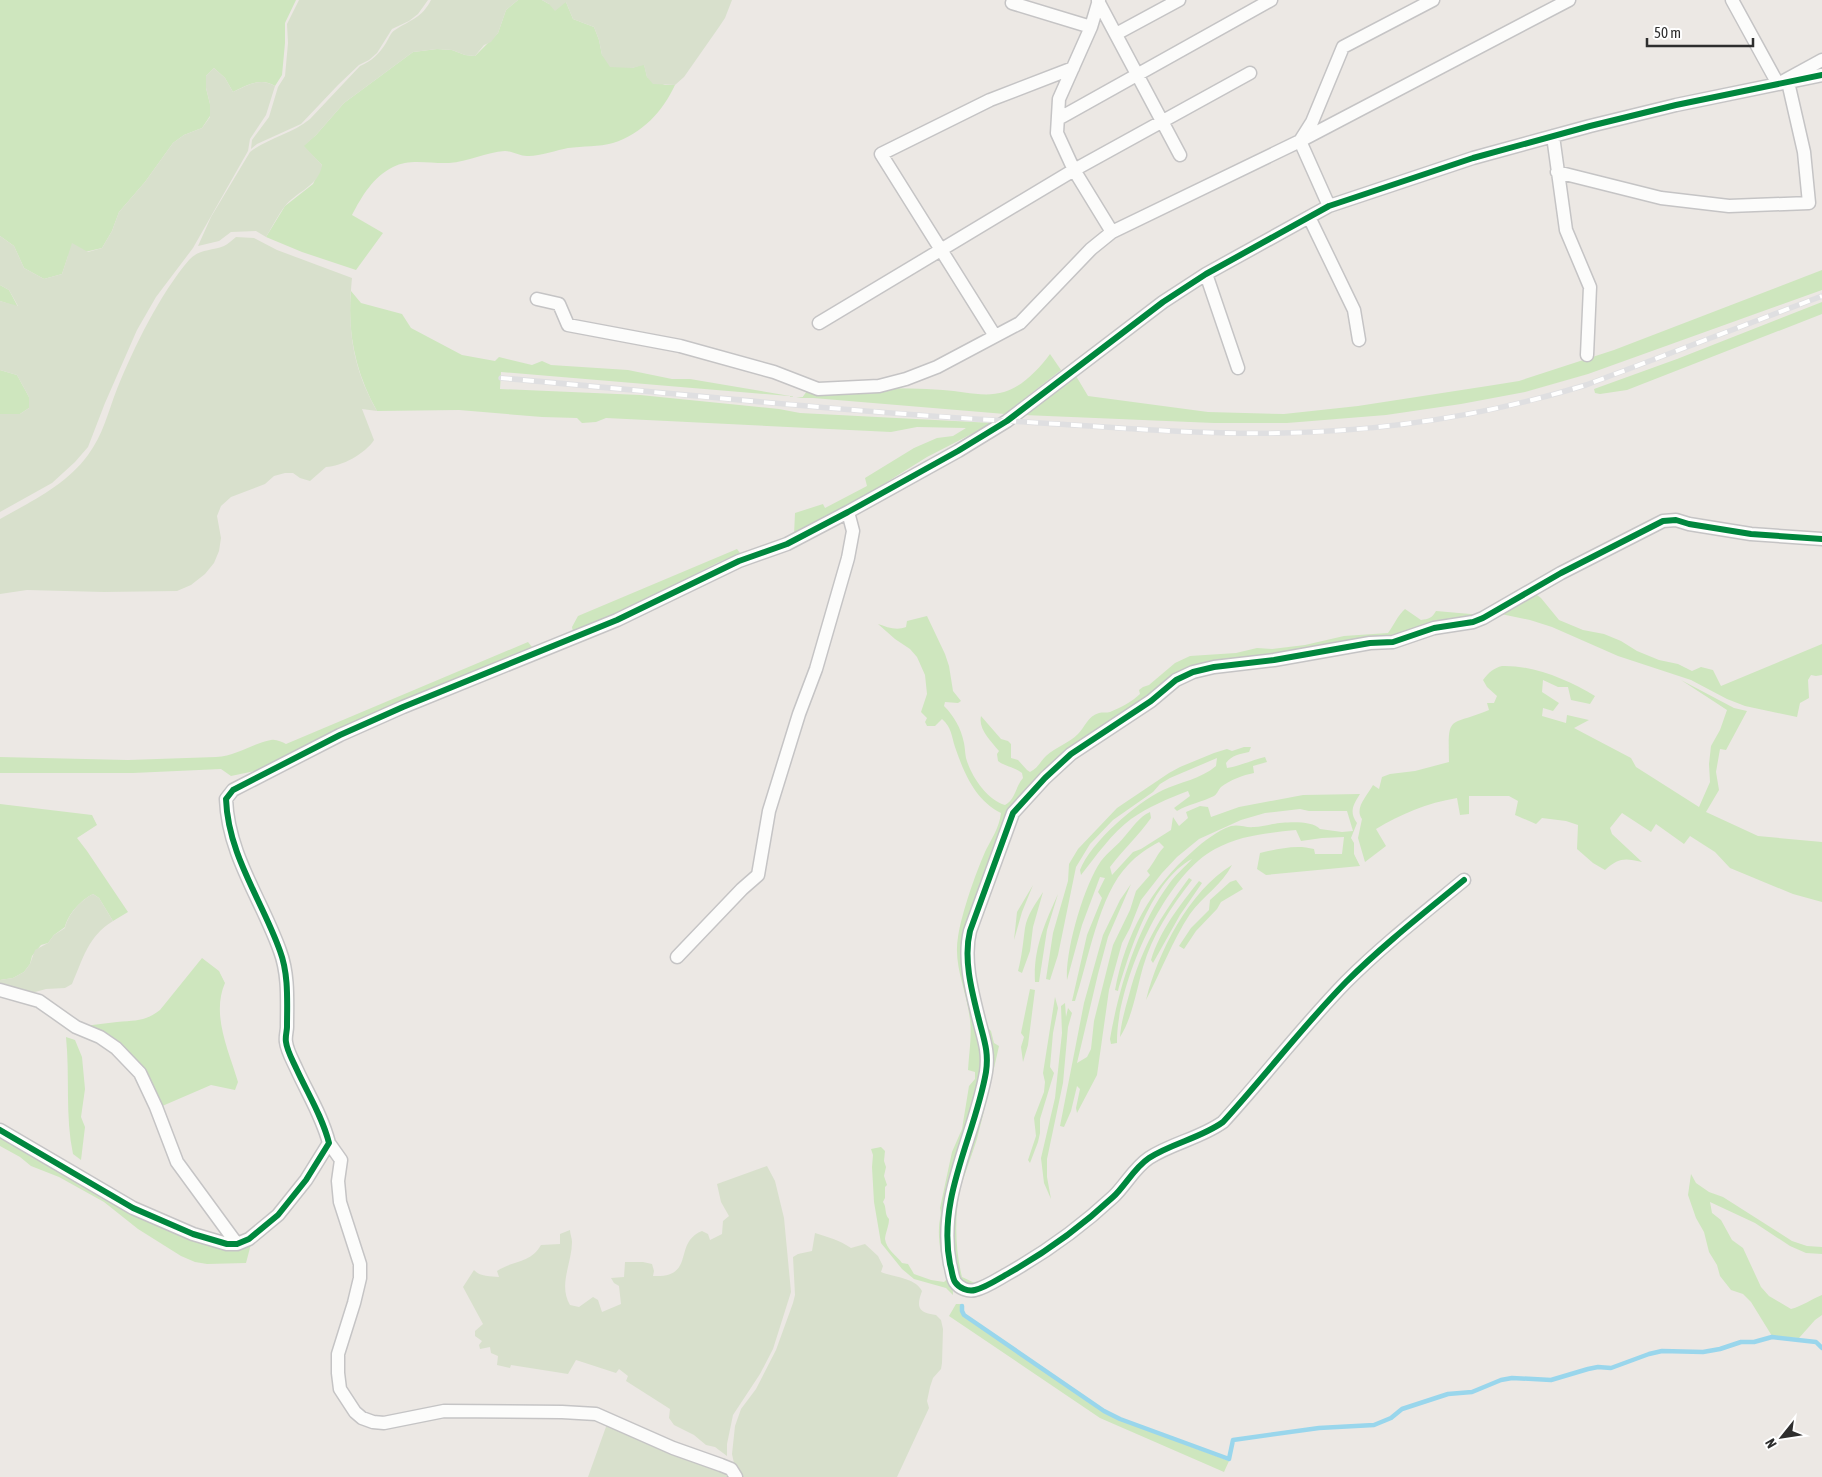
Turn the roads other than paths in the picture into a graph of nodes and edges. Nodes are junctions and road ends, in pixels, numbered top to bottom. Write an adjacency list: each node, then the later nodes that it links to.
1 (1179, 0): 10 (street)
2 (1272, 0): 14 (street)
3 (1433, 0): 8 (street)
4 (1569, 0): 20 (street)
5 (1732, 0): 16 (street)
6 (1099, 1): 9 (street); 10 (street)
7 (1012, 3): 9 (street)
8 (1415, 4): 20 (street)
9 (1090, 27): 12 (street)
10 (1116, 34): 14 (street)
11 (1822, 60): 16 (street)
12 (1073, 68): 17 (street); 27 (street)
13 (1250, 73): 18 (street)
14 (1137, 74): 17 (street); 18 (street)
15 (1822, 75): 16 (street)
16 (1783, 83): 19 (street); 23 (street)
17 (1058, 119): 22 (street)
18 (1163, 122): 21 (street); 22 (street)
19 (1553, 136): 23 (street); 24 (street)
20 (1300, 141): 24 (street); 26 (street)
21 (1180, 155)
22 (1074, 170): 26 (street); 27 (street)
23 (1557, 172): 33 (street)
24 (1329, 206): 25 (street)
25 (1309, 217): 28 (street); 32 (street)
26 (1112, 232): 31 (street)
27 (942, 250): 30 (street); 31 (street)
28 (1206, 274): 34 (street); 35 (street)
29 (537, 299): 31 (street)
30 (819, 323)
31 (995, 336)
32 (1359, 340)
33 (1587, 355)
34 (1238, 368)
35 (848, 512): 38 (street); 41 (street)
36 (1822, 539): 37 (street)
37 (1464, 880)
38 (677, 957)
39 (0, 990): 42 (street)
40 (0, 1130): 42 (street)
41 (329, 1142): 42 (street); 43 (street)
42 (237, 1244)
43 (736, 1477)

